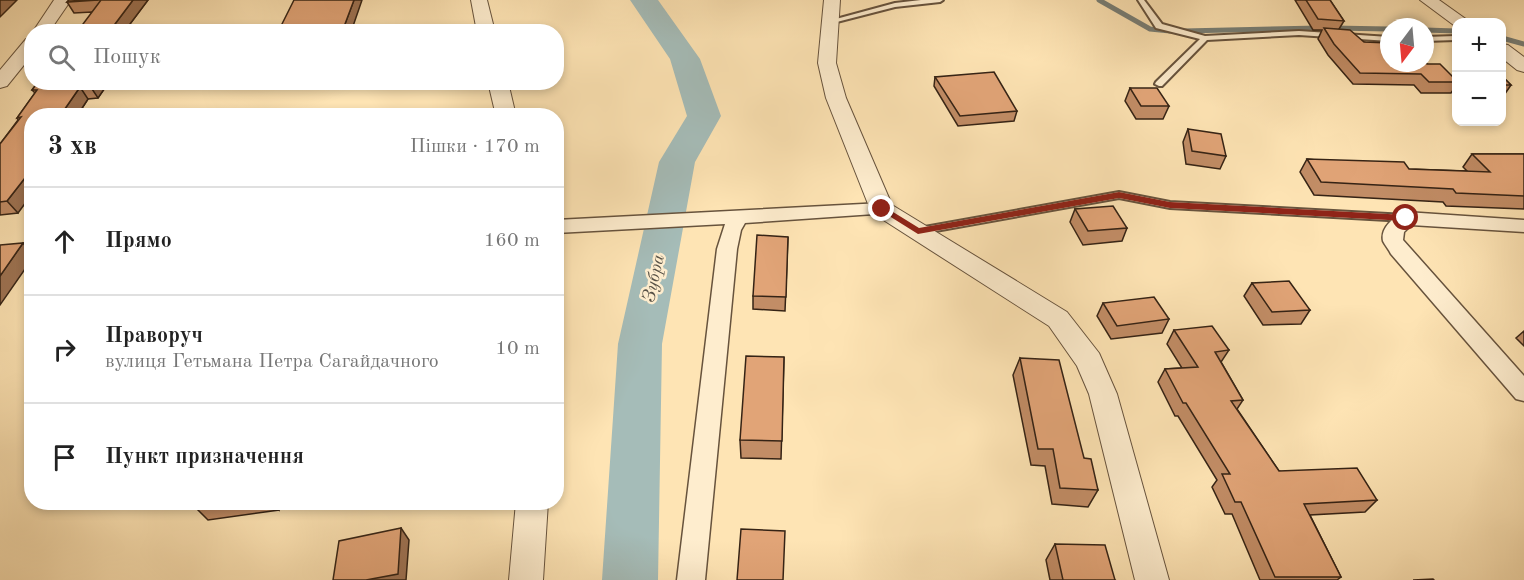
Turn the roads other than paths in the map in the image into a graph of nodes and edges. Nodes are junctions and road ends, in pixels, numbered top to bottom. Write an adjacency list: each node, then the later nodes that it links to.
1 (63, 0): 8 (street)
2 (479, 0): 9 (street)
3 (940, 0): 6 (lane)
4 (1141, 0): 10 (lane)
5 (1428, 0): 7 (street)
6 (830, 11): 21 (street)
7 (1455, 18)
8 (46, 24)
9 (484, 24)
10 (1205, 38): 11 (lane); 18 (lane)
11 (1380, 38)
12 (1452, 38): 13 (lane)
13 (1434, 39)
14 (1506, 52): 16 (street)
15 (24, 53): 17 (street)
16 (1524, 66)
17 (0, 82)
18 (1159, 84)
19 (500, 90): 20 (street)
20 (504, 108)
21 (882, 209): 22 (street); 26 (street)
22 (738, 218): 25 (street); 30 (street)
23 (1406, 218): 24 (street); 26 (lane); 27 (street)
24 (1524, 226)
25 (564, 227)
26 (918, 231): 31 (street)
27 (1524, 392)
28 (531, 510): 29 (street)
29 (526, 580)
30 (691, 580)
31 (1152, 580)

